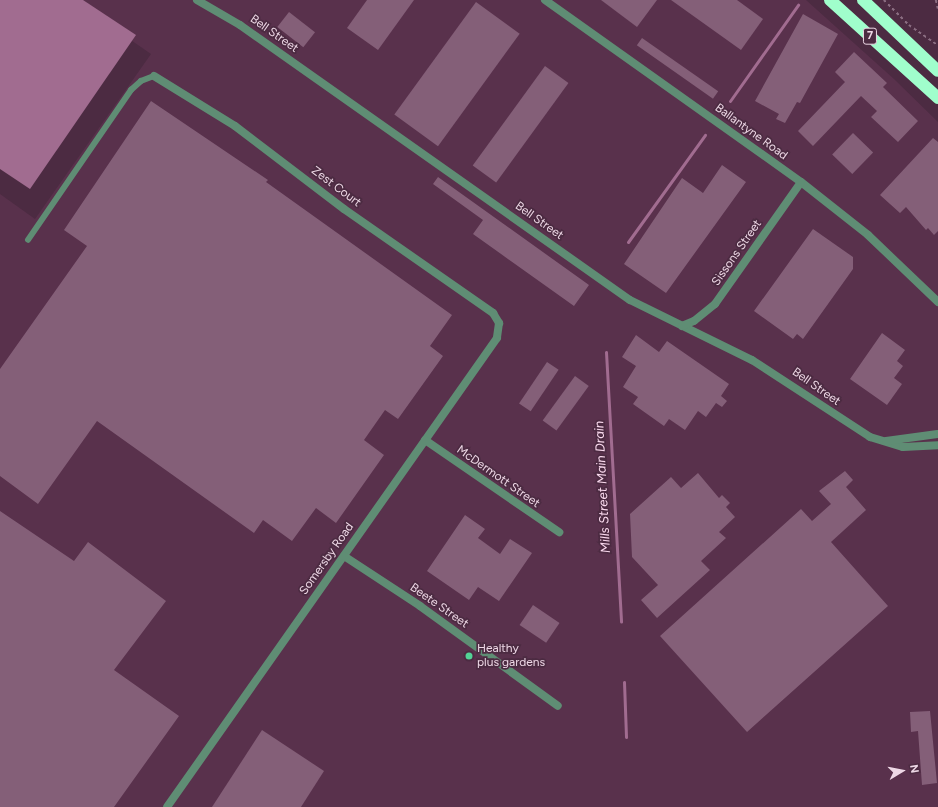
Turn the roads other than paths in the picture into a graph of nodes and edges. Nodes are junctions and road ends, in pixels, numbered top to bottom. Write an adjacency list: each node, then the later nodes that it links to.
1 (197, 0): 12 (street, Bell Street)
2 (545, 0): 8 (street, Ballantyne Road)
3 (830, 0): 7 (highway, 7)
4 (863, 0): 5 (highway, 7)
5 (938, 71)
6 (154, 76): 9 (lane); 11 (street, Zest Court)
7 (938, 98)
8 (801, 182): 10 (street, Ballantyne Road); 12 (street, Sissons Street)
9 (28, 240)
10 (936, 299)
11 (499, 323): 14 (street, Somersby Road)
12 (682, 326): 15 (street, Bell Street)
13 (938, 434): 15 (street)
14 (425, 440): 17 (street, McDermott Street); 18 (street, Somersby Road)
15 (879, 441): 16 (street, Bell Street)
16 (938, 445)
17 (559, 532)
18 (344, 556): 19 (street, Beete Street); 20 (street, Somersby Road)
19 (558, 706)
20 (167, 807)

